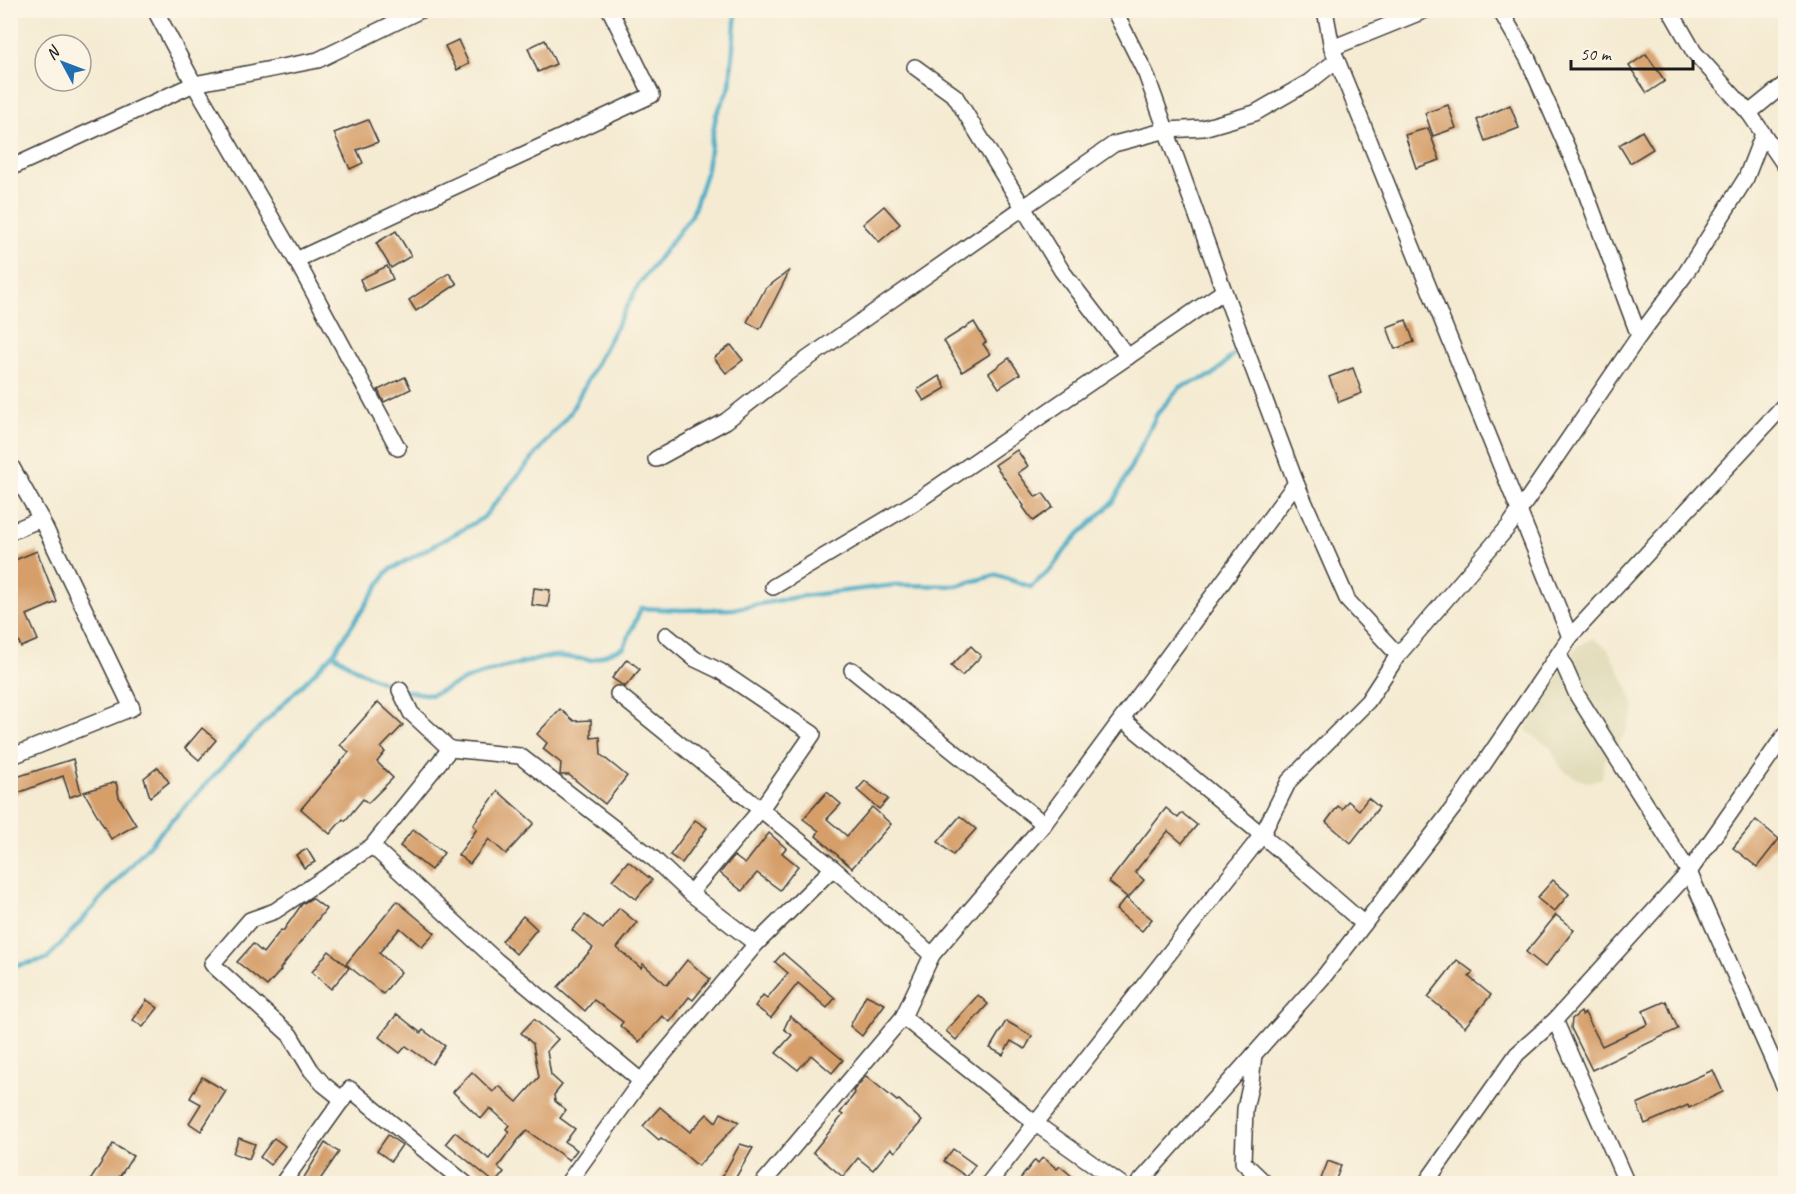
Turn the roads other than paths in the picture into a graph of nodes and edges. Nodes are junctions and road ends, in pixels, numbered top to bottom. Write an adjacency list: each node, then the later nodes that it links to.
1 (155, 10): 12 (street)
2 (421, 10): 12 (street)
3 (610, 10): 19 (street)
4 (1114, 10): 14 (street)
5 (1325, 10): 9 (street)
6 (1426, 10): 9 (street)
7 (1500, 10): 21 (street)
8 (1670, 10): 13 (street)
9 (1335, 54): 14 (street); 28 (street)
10 (915, 67): 18 (street)
11 (1785, 83): 13 (street)
12 (194, 84): 17 (street); 19 (street)
13 (1749, 113): 15 (street)
14 (1167, 130): 18 (street); 20 (street)
15 (1763, 134): 16 (street); 21 (street)
16 (1785, 167)
17 (10, 168)
18 (1022, 209): 22 (street); 25 (street)
19 (296, 260): 24 (street)
20 (1224, 291): 22 (street); 27 (street)
21 (1639, 336): 28 (street)
22 (1128, 357): 31 (street)
23 (1785, 403): 33 (street)
24 (398, 448)
25 (656, 459)
26 (10, 464): 29 (street)
27 (1296, 483): 35 (street); 39 (street)
28 (1520, 510): 33 (street); 35 (street)
29 (40, 519): 30 (street); 42 (street)
30 (10, 532)
31 (773, 587)
32 (666, 635): 43 (street)
33 (1570, 637): 34 (street)
34 (1559, 654): 48 (street); 50 (street)
35 (1398, 655): 45 (street)
36 (852, 670): 44 (street)
37 (400, 690): 41 (street)
38 (618, 694): 43 (street)
39 (1122, 719): 44 (street); 45 (street)
40 (1785, 733): 48 (street)
41 (450, 748): 46 (street); 49 (street)
42 (10, 757)
43 (761, 809): 47 (street); 49 (street)
44 (1044, 824): 52 (street)
45 (1262, 835): 50 (street); 61 (street)
46 (372, 846): 58 (street); 60 (street)
47 (833, 868): 51 (street); 52 (street)
48 (1689, 872): 54 (street); 57 (street)
49 (690, 893): 51 (street)
50 (1364, 924): 55 (street)
51 (756, 944): 58 (street)
52 (932, 955): 53 (street)
53 (903, 1017): 61 (street); 65 (street)
54 (1555, 1020): 70 (street); 71 (street)
55 (1254, 1054): 68 (street); 69 (street)
56 (1785, 1055): 57 (street)
57 (1776, 1070): 59 (street)
58 (641, 1080): 64 (street)
59 (1785, 1090)
60 (343, 1100): 62 (street); 63 (street)
61 (1036, 1124): 66 (street); 67 (street)
62 (282, 1184)
63 (466, 1184)
64 (567, 1184)
65 (762, 1184)
66 (988, 1184)
67 (1121, 1184)
68 (1138, 1184)
69 (1266, 1184)
70 (1425, 1184)
71 (1627, 1184)

